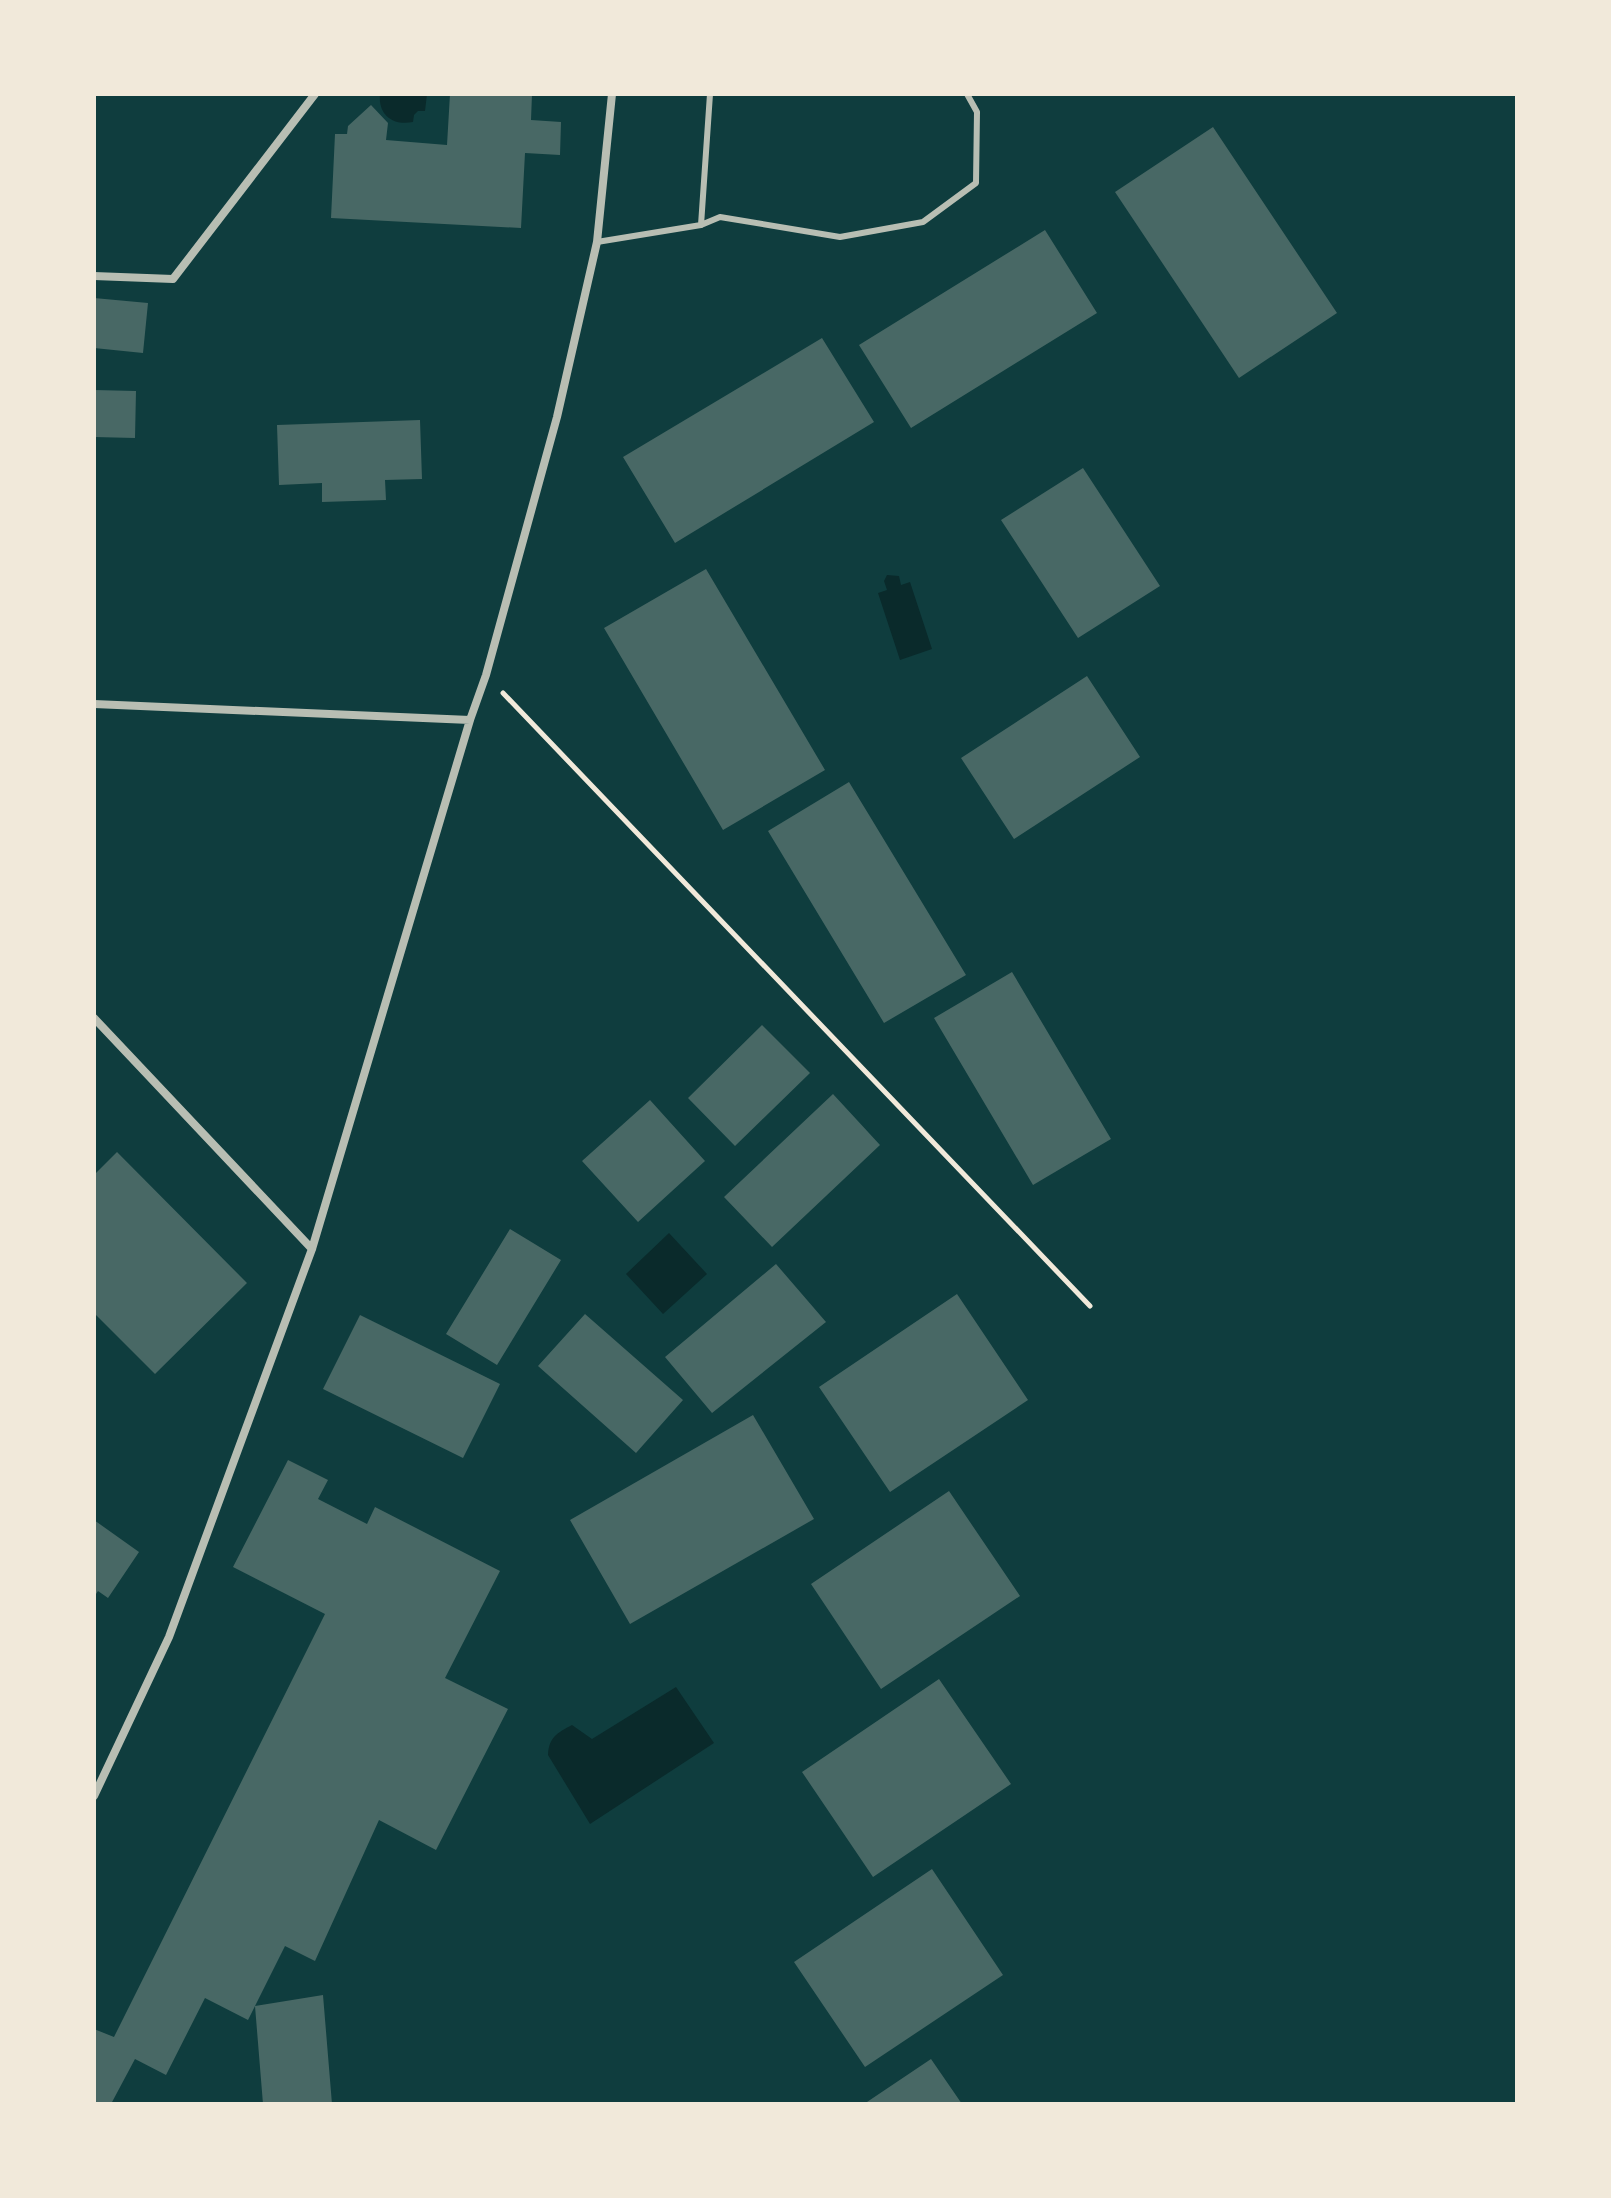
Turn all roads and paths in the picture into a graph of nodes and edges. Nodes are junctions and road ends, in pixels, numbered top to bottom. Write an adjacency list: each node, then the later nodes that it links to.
1 (315, 94): 7 (street)
2 (612, 94): 6 (street)
3 (710, 94): 5 (lane)
4 (967, 94): 5 (lane)
5 (701, 225): 6 (lane)
6 (597, 242): 8 (street)
7 (94, 276)
8 (486, 675): 10 (street); 13 (path)
9 (94, 704): 10 (street)
10 (470, 720): 12 (street)
11 (94, 1018): 12 (street)
12 (312, 1249): 14 (street)
13 (1090, 1306)
14 (94, 1796)

